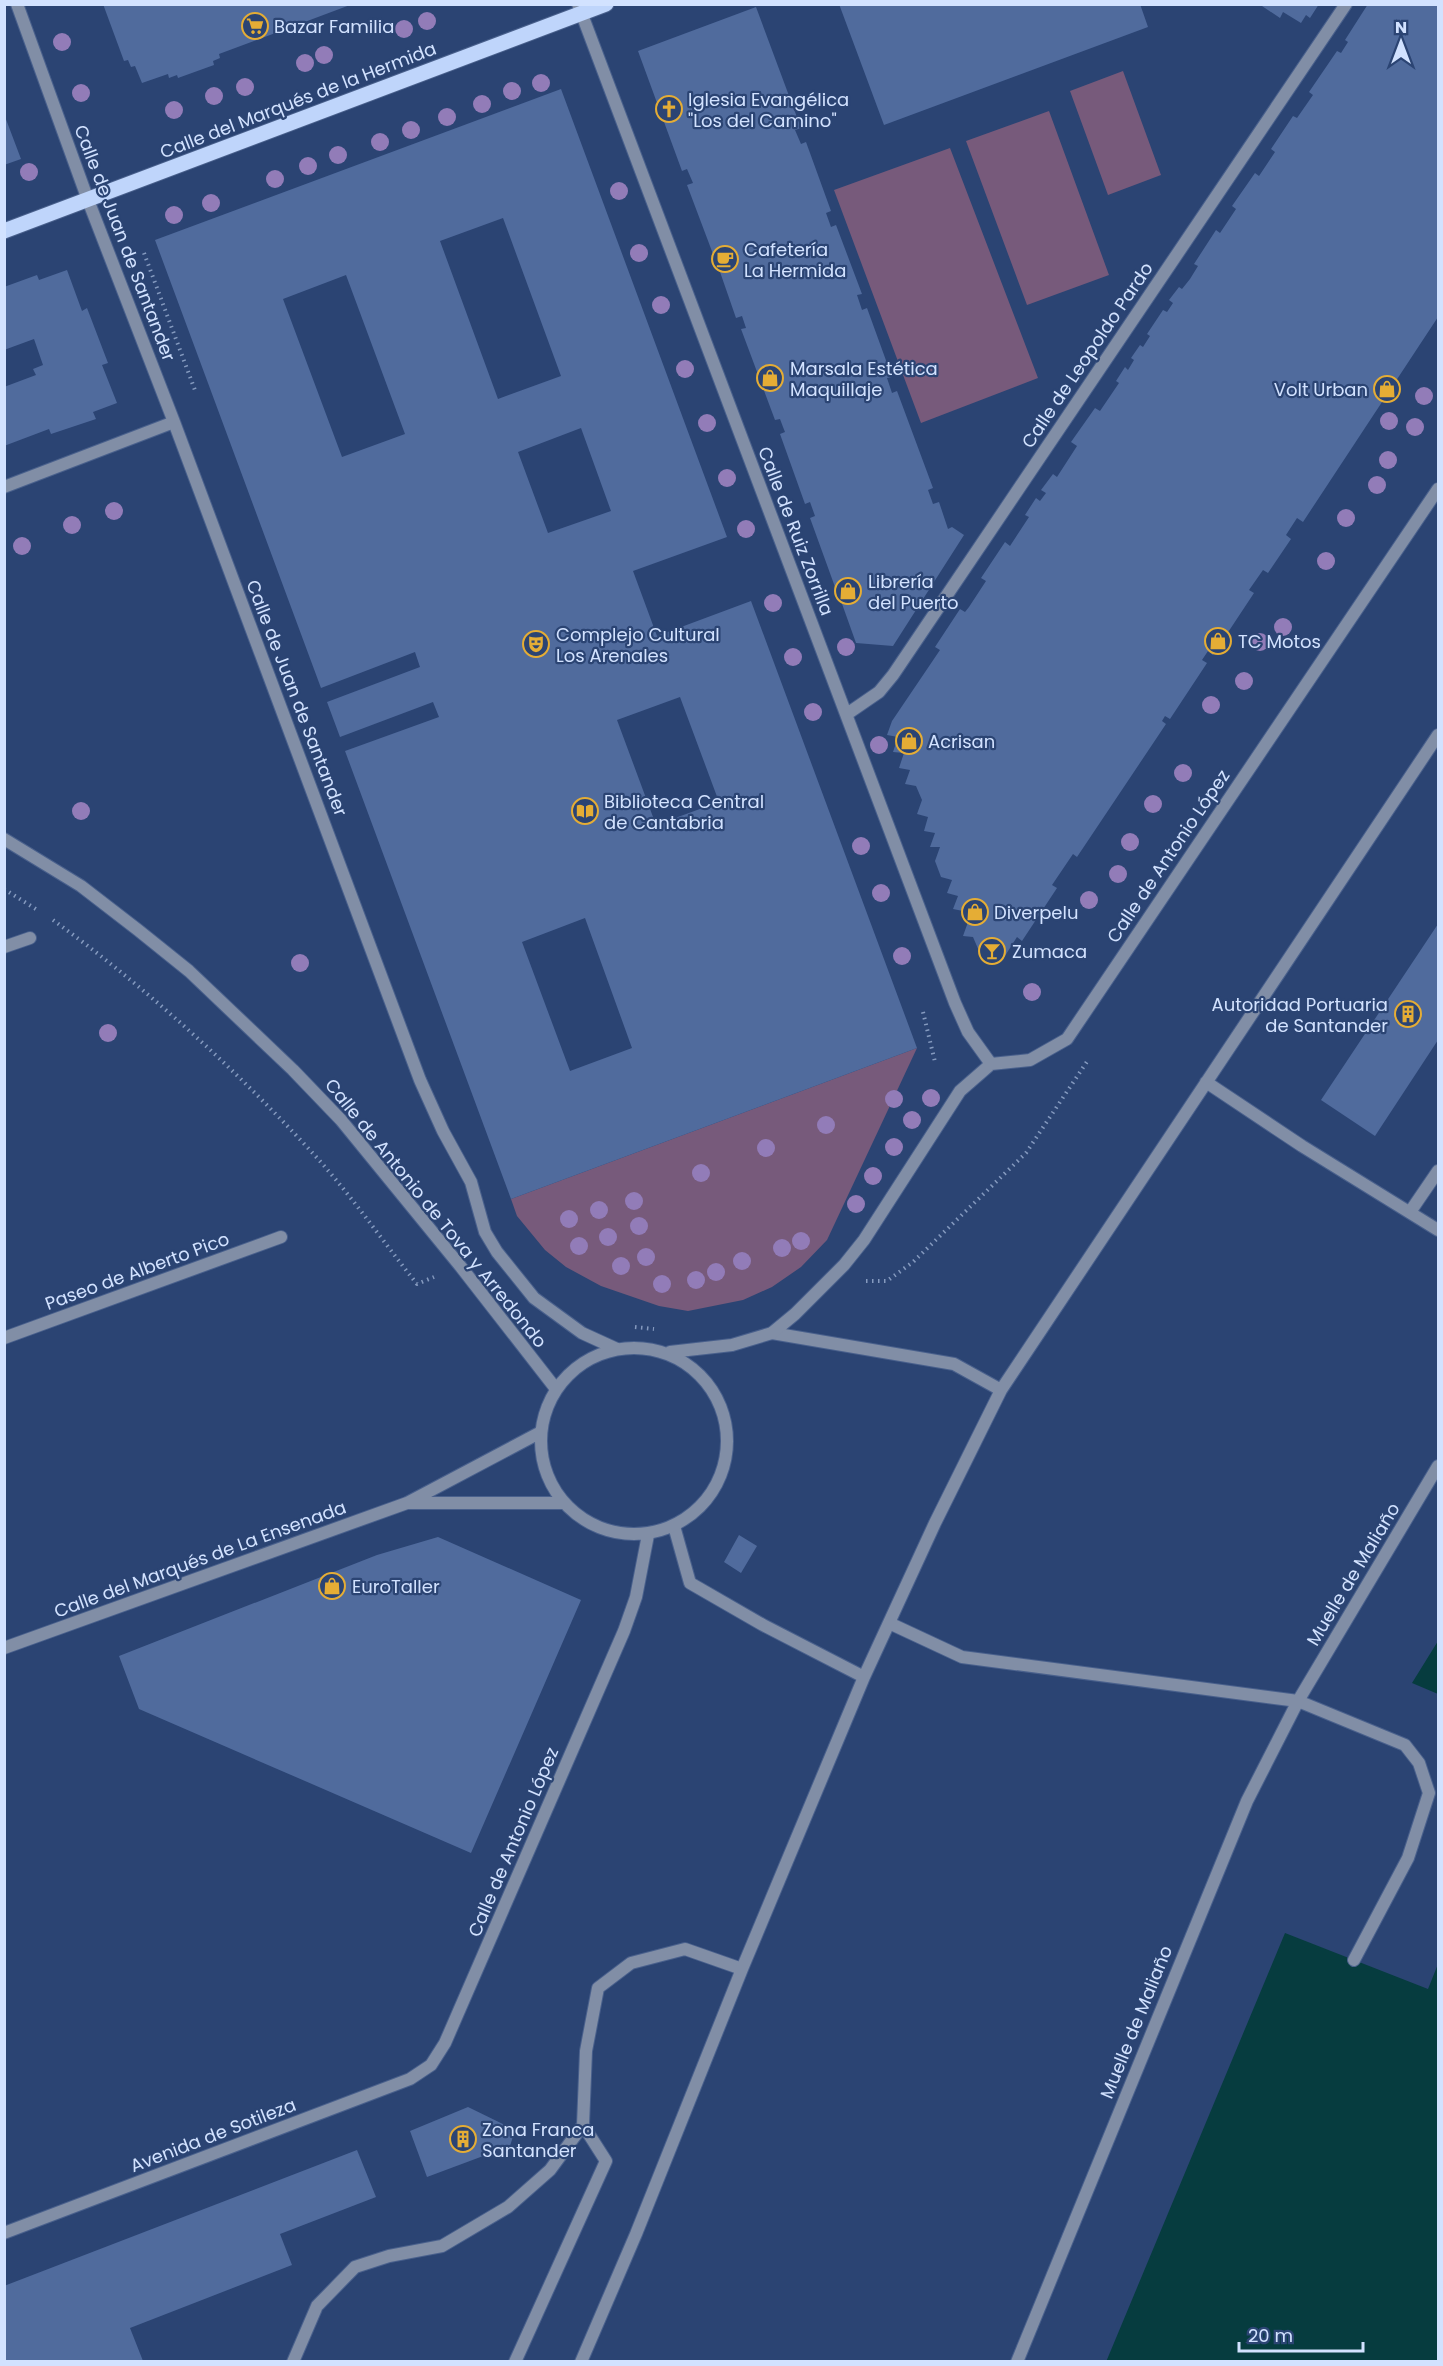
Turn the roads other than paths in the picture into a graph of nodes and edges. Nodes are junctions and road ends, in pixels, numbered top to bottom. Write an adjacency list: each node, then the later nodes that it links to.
1 (16, 4): 5 (street, Calle de Juan de Santander)
2 (606, 4): 4 (main road, Calle del Marqués de la Hermida)
3 (1346, 4): 10 (street, Calle de Leopoldo Pardo)
4 (579, 9): 5 (main road, Calle del Marqués de la Hermida); 10 (street, Calle de Ruiz Zorrilla)
5 (88, 200): 6 (main road, Calle del Marqués de la Hermida); 7 (street, Calle de Juan de Santander)
6 (4, 231)
7 (174, 422): 8 (street); 23 (street, Calle de Juan de Santander)
8 (4, 487)
9 (1438, 489): 15 (street, Calle de Antonio López)
10 (847, 714): 15 (street, Calle de Ruiz Zorrilla)
11 (1438, 735): 16 (street)
12 (4, 839): 25 (street, Calle de Antonio de Tova y Arredondo)
13 (30, 938): 14 (street)
14 (4, 947)
15 (991, 1064): 21 (street)
16 (1206, 1082): 18 (street); 26 (street)
17 (1438, 1171): 18 (street)
18 (1410, 1212): 19 (street)
19 (1438, 1230)
20 (281, 1237): 22 (street, Paseo de Alberto Pico)
21 (771, 1333): 24 (street); 26 (street)
22 (4, 1338)
23 (617, 1349): 24 (street); 25 (street)
24 (670, 1352): 31 (street)
25 (556, 1389): 27 (street)
26 (1001, 1390): 33 (street)
27 (541, 1432): 29 (street, Calle del Marqués de La Ensenada); 30 (street)
28 (1438, 1466): 36 (street, Muelle de Maliaño)
29 (407, 1503): 30 (street, Calle del Marqués de La Ensenada); 34 (street, Calle del Marqués de La Ensenada)
30 (563, 1503): 32 (street)
31 (674, 1526): 32 (street); 35 (street)
32 (648, 1534): 39 (street, Calle de Antonio López)
33 (889, 1623): 35 (street); 36 (street)
34 (4, 1648)
35 (864, 1677): 38 (street)
36 (1298, 1701): 37 (street); 45 (street, Muelle de Maliaño)
37 (1354, 1960)
38 (742, 1969): 40 (street); 44 (street)
39 (432, 2065): 41 (street, Avenida de Sotileza)
40 (583, 2125): 42 (street); 43 (street)
41 (4, 2233)
42 (293, 2361)
43 (515, 2361)
44 (581, 2361)
45 (1017, 2361)

